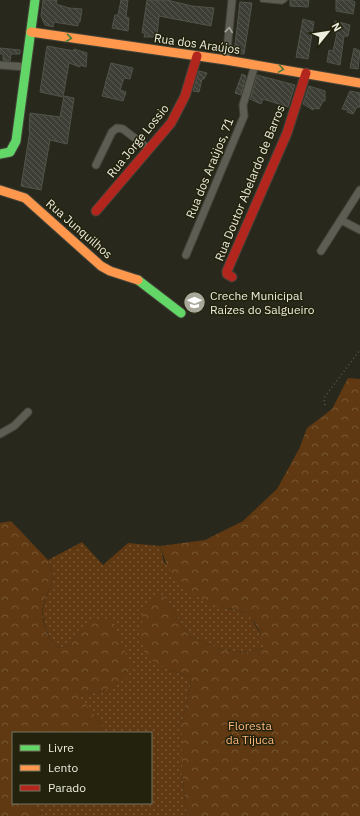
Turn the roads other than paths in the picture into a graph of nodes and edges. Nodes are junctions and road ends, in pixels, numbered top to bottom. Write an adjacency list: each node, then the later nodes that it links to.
1 (34, 0): 5 (street)
2 (232, 0): 7 (street, one-way to 2)
3 (262, 0): 4 (lane)
4 (285, 0)
5 (31, 32): 6 (street, Rua dos Araújos, one-way to 6); 10 (street)
6 (197, 56): 7 (street, Rua dos Araújos); 13 (street, Rua Jorge Lossio)
7 (226, 60): 9 (street, Rua dos Araújos)
8 (0, 65): 10 (street)
9 (255, 65): 11 (street, Rua dos Araújos, one-way to 11); 22 (street, Rua dos Araújos, 71)
10 (26, 67): 14 (street)
11 (306, 73): 12 (street, Rua dos Araújos); 23 (street, Rua Doutor Abelardo de Barros)
12 (360, 83)
13 (149, 149): 15 (street); 18 (street, Rua Jorge Lossio)
14 (0, 154)
15 (96, 165)
16 (0, 190): 24 (street, Rua Junquilhos)
17 (360, 190): 19 (street)
18 (96, 211)
19 (341, 220): 20 (street); 21 (street)
20 (360, 230)
21 (321, 251)
22 (186, 255)
23 (232, 277)
24 (180, 313)
25 (28, 412): 26 (street)
26 (0, 434)

